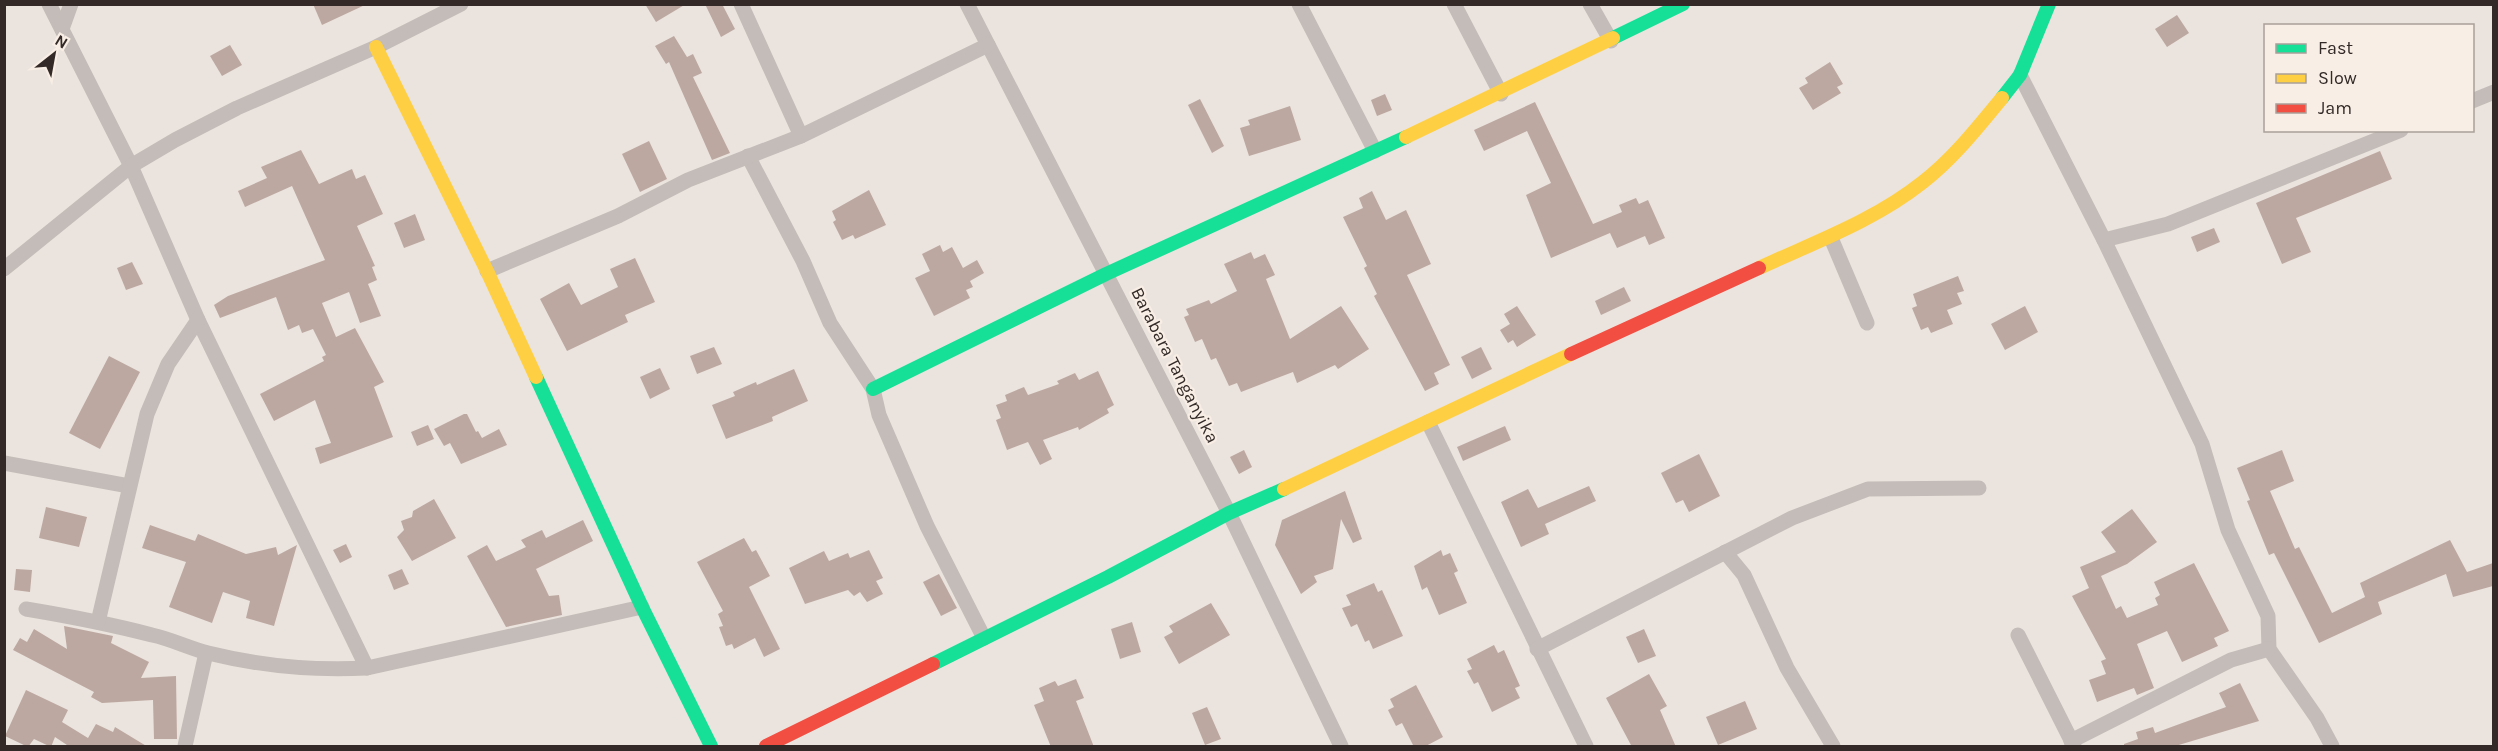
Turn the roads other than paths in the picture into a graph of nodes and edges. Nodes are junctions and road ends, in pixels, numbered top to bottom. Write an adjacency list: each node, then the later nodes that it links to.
1 (49, 4): 11 (street)
2 (71, 4): 11 (street)
3 (461, 4): 14 (street)
4 (741, 4): 20 (street)
5 (967, 4): 13 (street, Barabara Tanganyika)
6 (1299, 4): 21 (street)
7 (1454, 4): 17 (street)
8 (1590, 4): 12 (street)
9 (1683, 4): 12 (street)
10 (2049, 4): 15 (street)
11 (62, 29): 23 (street)
12 (1611, 41): 17 (street)
13 (988, 45): 20 (street); 28 (street, Barabara Tanganyika)
14 (376, 47): 23 (street); 27 (street)
15 (2020, 75): 24 (street); 25 (street)
16 (2493, 92): 18 (street)
17 (1501, 94): 21 (street)
18 (2474, 100)
19 (2396, 132): 25 (street)
20 (801, 136): 22 (street)
21 (1375, 151): 28 (street)
22 (748, 156): 27 (street); 31 (street)
23 (131, 166): 26 (street); 29 (street)
24 (1831, 238): 30 (street); 32 (street)
25 (2104, 240): 44 (street)
26 (4, 269)
27 (487, 271): 38 (street)
28 (1106, 274): 31 (street); 36 (street, Barabara Tanganyika)
29 (198, 320): 34 (street); 46 (street)
30 (1867, 323)
31 (873, 390): 42 (street)
32 (1428, 422): 36 (street); 43 (street)
33 (4, 464): 34 (street)
34 (129, 486): 40 (street)
35 (1979, 488): 37 (street)
36 (1229, 513): 42 (street); 51 (street, Barabara Tanganyika)
37 (1725, 552): 43 (street); 53 (street)
38 (642, 607): 46 (street); 49 (street)
39 (26, 609): 40 (street)
40 (98, 622): 45 (street)
41 (2018, 635): 47 (street)
42 (984, 638): 50 (street)
43 (1537, 649): 52 (street)
44 (2269, 649): 47 (street); 54 (street)
45 (206, 652): 46 (street); 48 (street)
46 (367, 668)
47 (2072, 744)
48 (185, 747)
49 (711, 747)
50 (766, 747)
51 (1341, 747)
52 (1586, 747)
53 (1833, 747)
54 (2332, 747)

